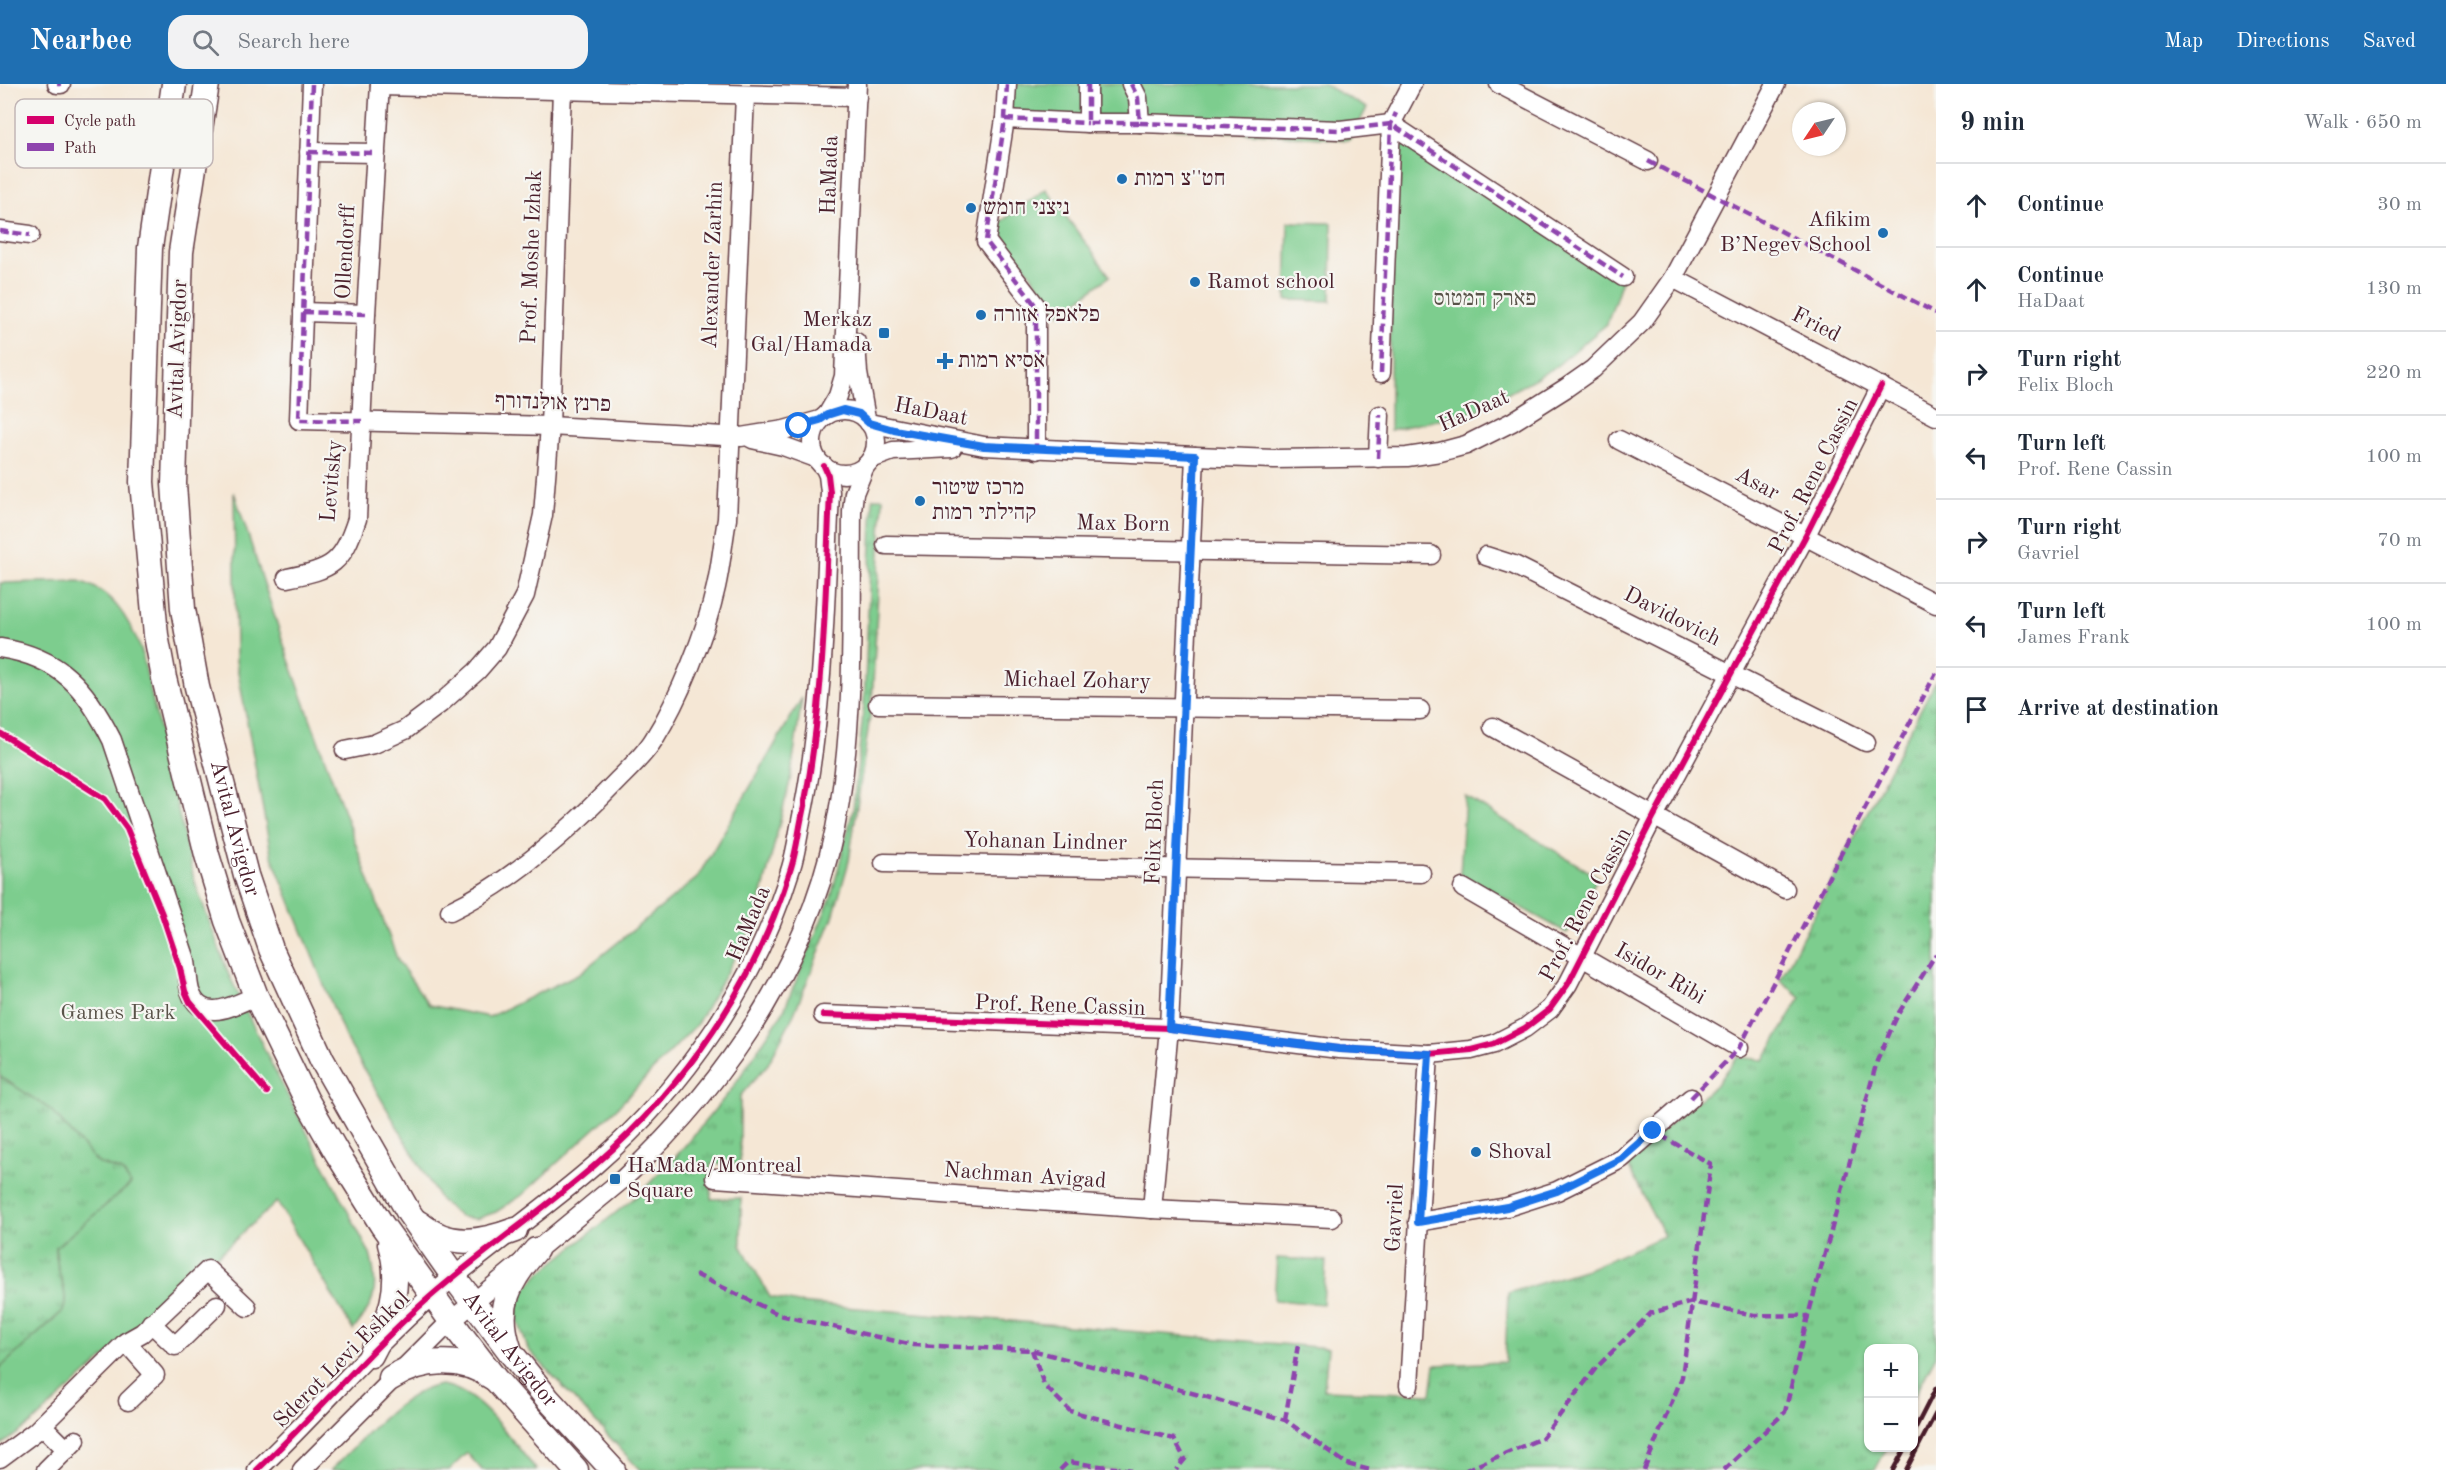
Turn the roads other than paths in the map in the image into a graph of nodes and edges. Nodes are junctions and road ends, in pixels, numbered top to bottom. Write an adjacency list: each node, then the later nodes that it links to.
1 (57, 84): 2 (street)
2 (61, 84)
3 (174, 84): 17 (main road, Avital Avigdor)
4 (207, 84): 18 (main road, Avital Avigdor)
5 (312, 84): 23 (street)
6 (1007, 84): 20 (street)
7 (1088, 84): 21 (street)
8 (1131, 84): 22 (street)
9 (1412, 84): 19 (street)
10 (1499, 84): 25 (street)
11 (1776, 84): 32 (street, HaDaat)
12 (380, 85): 13 (street); 24 (street, Ollendorff)
13 (541, 87): 14 (street)
14 (562, 90): 15 (street); 42 (street, Prof. Moshe Izhak)
15 (754, 91): 16 (street); 43 (street, Alexander Zarhin)
16 (857, 91): 30 (street, HaMada)
17 (172, 99)
18 (205, 99)
19 (1394, 118): 22 (street); 31 (street); 35 (street)
20 (1005, 119): 21 (street); 46 (street)
21 (1088, 123): 22 (street)
22 (1140, 123)
23 (309, 152): 24 (street); 33 (street)
24 (376, 153): 34 (street, Ollendorff)
25 (1648, 161)
26 (162, 168): 74 (main road, Avital Avigdor)
27 (194, 168): 82 (main road, Avital Avigdor)
28 (0, 231): 29 (street)
29 (30, 235)
30 (850, 268): 39 (street, HaMada); 41 (street, HaMada)
31 (1623, 278)
32 (1673, 278): 36 (street, Fried); 48 (street, HaDaat)
33 (303, 312): 34 (street); 40 (street, פרנץ אולנדורף)
34 (366, 314): 40 (street, Ollendorff)
35 (1380, 374)
36 (1881, 386): 38 (street, Fried); 51 (street, Prof. Rene Cassin)
37 (1380, 415): 48 (street)
38 (1936, 416)
39 (823, 418): 41 (street); 43 (street, פרנץ אולנדורף); 49 (street)
40 (362, 421): 42 (street, פרנץ אולנדורף); 56 (street, Levitsky)
41 (868, 421): 45 (street, HaDaat); 50 (street)
42 (550, 426): 43 (street, פרנץ אולנדורף); 65 (street, Prof. Moshe Izhak)
43 (736, 437): 49 (street, פרנץ אולנדורף); 72 (street, Alexander Zarhin)
44 (1619, 440): 51 (street, Asar)
45 (984, 446): 46 (street, HaDaat); 50 (street, HaDaat)
46 (1036, 450): 47 (street, HaDaat)
47 (1195, 456): 48 (street, HaDaat); 53 (street, Felix Bloch)
48 (1378, 458)
49 (820, 462): 50 (street); 86 (street, HaMada)
50 (868, 462): 87 (street)
51 (1805, 537): 57 (street, Asar); 59 (street, Prof. Rene Cassin)
52 (886, 545): 53 (street, Max Born)
53 (1191, 549): 54 (street, Max Born); 61 (street, Felix Bloch)
54 (1431, 555)
55 (1486, 556): 59 (street, Davidovich)
56 (287, 578)
57 (1936, 604)
58 (0, 648): 74 (street)
59 (1731, 674): 64 (street, Davidovich); 66 (street, Prof. Rene Cassin)
60 (878, 704): 61 (street, Michael Zohary)
61 (1184, 706): 62 (street, Michael Zohary); 68 (street, Felix Bloch)
62 (1420, 710)
63 (1493, 727): 66 (street)
64 (1866, 742)
65 (345, 750)
66 (1654, 816): 71 (street); 73 (street, Prof. Rene Cassin)
67 (884, 863): 68 (street, Yohanan Lindner)
68 (1178, 868): 69 (street, Yohanan Lindner); 76 (street, Felix Bloch)
69 (1421, 873)
70 (1463, 888): 73 (street, Isidor Ribi)
71 (1785, 889)
72 (450, 911)
73 (1582, 957): 77 (street, Isidor Ribi); 78 (street, Prof. Rene Cassin)
74 (256, 996): 85 (main road, Avital Avigdor)
75 (823, 1015): 76 (street, Prof. Rene Cassin)
76 (1169, 1028): 78 (street, Prof. Rene Cassin); 81 (street, Felix Bloch)
77 (1739, 1048)
78 (1429, 1054): 84 (street, Gavriel)
79 (1691, 1098): 84 (street)
80 (715, 1178): 81 (street, Nachman Avigad)
81 (1152, 1209): 83 (street, Nachman Avigad)
82 (409, 1213): 86 (main road); 88 (main road, Avital Avigdor)
83 (1332, 1218)
84 (1418, 1222): 100 (street, Gavriel)
85 (382, 1225): 89 (main road, Avital Avigdor); 97 (main road)
86 (515, 1230): 88 (street, HaMada)
87 (536, 1250): 90 (street); 96 (main road)
88 (454, 1277): 89 (street, Sderot Levi Eshkol); 90 (main road, Avital Avigdor)
89 (432, 1296): 93 (main road, Avital Avigdor); 97 (street, Sderot Levi Eshkol)
90 (472, 1302): 93 (street); 96 (main road, Avital Avigdor)
91 (217, 1305): 94 (street)
92 (247, 1307): 94 (street)
93 (451, 1320): 98 (street); 99 (main road, Avital Avigdor)
94 (151, 1323): 95 (street)
95 (126, 1342): 101 (street); 102 (street)
96 (511, 1353): 108 (main road, Avital Avigdor)
97 (371, 1355): 105 (street, Sderot Levi Eshkol)
98 (392, 1378): 99 (main road); 106 (street)
99 (496, 1380): 107 (main road, Avital Avigdor)
100 (1409, 1386)
101 (128, 1401)
102 (42, 1425): 103 (street); 104 (street)
103 (0, 1458)
104 (46, 1470)
105 (257, 1470)
106 (302, 1470)
107 (576, 1470)
108 (613, 1470)

